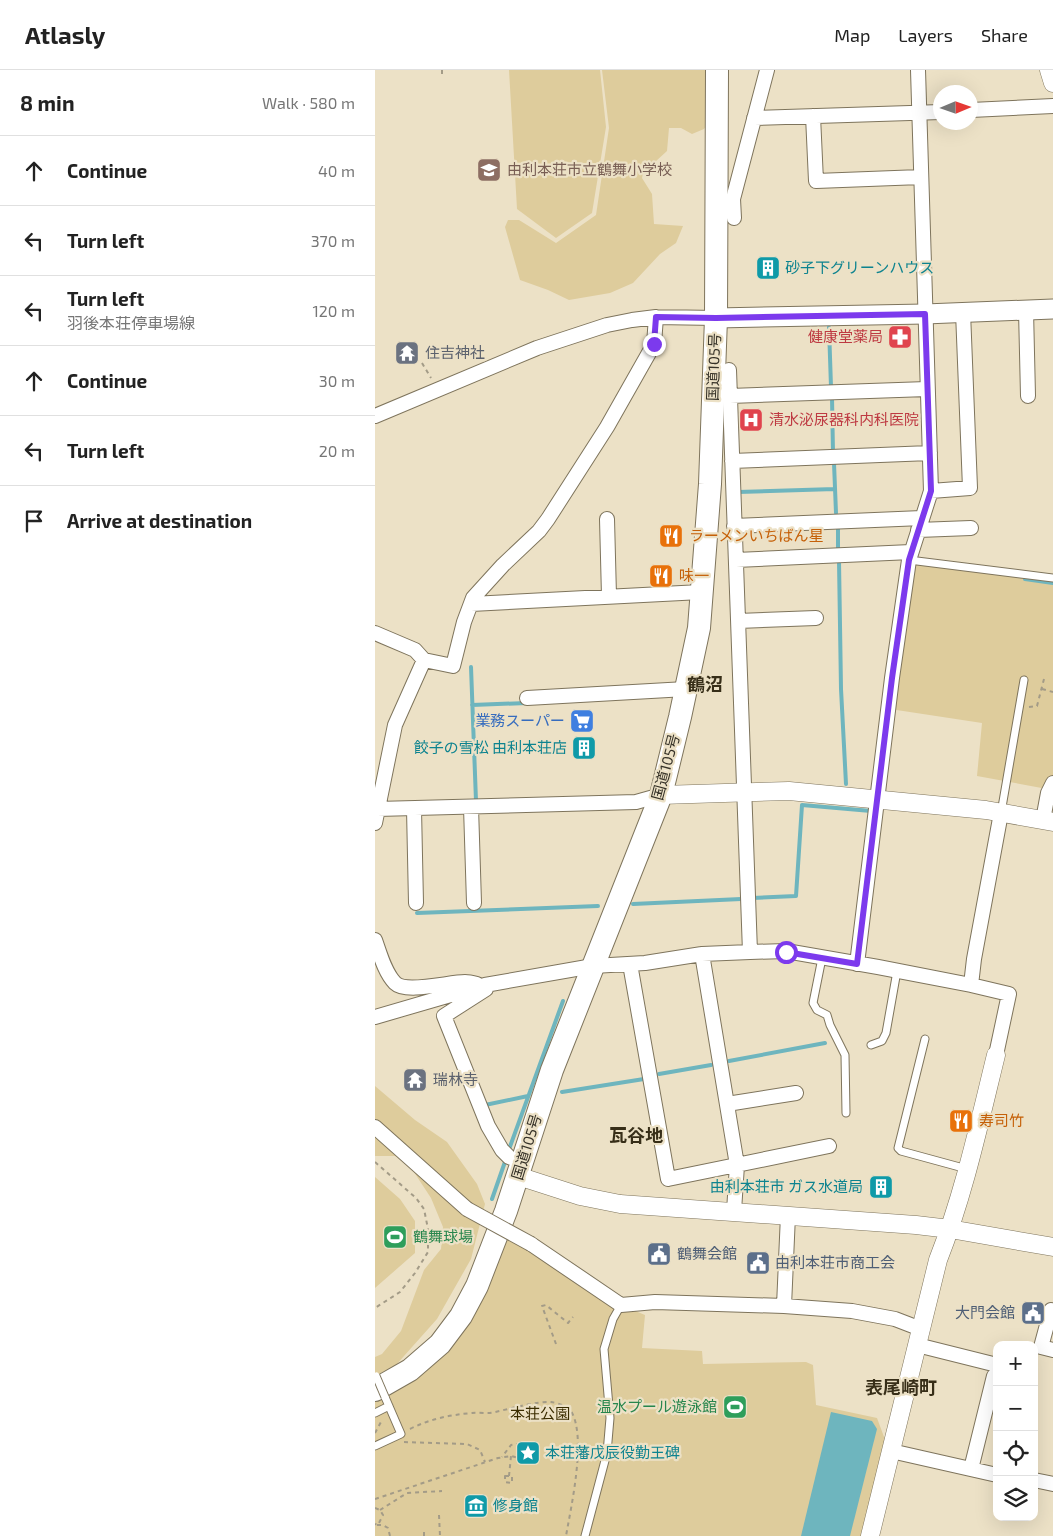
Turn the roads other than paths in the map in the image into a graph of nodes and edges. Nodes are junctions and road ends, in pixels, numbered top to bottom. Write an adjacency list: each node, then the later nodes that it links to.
1 (717, 70): 19 (highway, 国道105号)
2 (767, 70): 11 (street)
3 (918, 70): 9 (street)
4 (1049, 70): 5 (street)
5 (1053, 83)
6 (1053, 106): 7 (street)
7 (978, 110)
8 (933, 112): 9 (street)
9 (919, 113): 10 (street); 12 (street)
10 (813, 116): 11 (street); 12 (street)
11 (754, 118): 13 (street)
12 (921, 177): 17 (street)
13 (734, 218)
14 (1053, 309): 15 (main road)
15 (1026, 310): 16 (main road); 23 (street)
16 (963, 312): 17 (main road); 27 (street)
17 (925, 314): 19 (main road); 21 (street)
18 (656, 317): 19 (street); 24 (street); 37 (street)
19 (716, 318): 35 (highway, 国道105号)
20 (729, 370): 22 (street)
21 (927, 389): 22 (street); 25 (street)
22 (730, 396): 26 (street)
23 (1028, 396)
24 (375, 416)
25 (930, 453): 26 (street); 27 (street)
26 (732, 461): 30 (street)
27 (931, 491): 29 (street)
28 (607, 519): 36 (street)
29 (920, 524): 30 (street); 31 (street); 32 (street)
30 (734, 526): 33 (street)
31 (971, 528)
32 (910, 556): 33 (street); 34 (lane); 48 (street)
33 (736, 560): 39 (street)
34 (1053, 578)
35 (701, 592): 36 (street); 43 (highway, 国道105号)
36 (609, 596): 37 (street)
37 (471, 604): 41 (street)
38 (816, 618): 39 (street)
39 (738, 621): 46 (street)
40 (375, 632): 41 (street)
41 (424, 660): 52 (street)
42 (1024, 680): 51 (lane)
43 (686, 689): 44 (street); 47 (highway, 国道105号)
44 (527, 698)
45 (1053, 783): 53 (street)
46 (743, 792): 47 (street); 48 (street); 57 (street)
47 (661, 795): 49 (street); 62 (highway, 国道105号)
48 (878, 799): 51 (street); 61 (street)
49 (471, 807): 50 (street); 55 (street)
50 (414, 809): 52 (street); 54 (street)
51 (1001, 813): 53 (street); 65 (street)
52 (376, 816)
53 (1048, 821)
54 (416, 903)
55 (474, 903)
56 (375, 940): 64 (street)
57 (750, 952): 58 (street); 59 (street)
58 (702, 954): 60 (street); 71 (street)
59 (822, 958): 61 (street); 72 (lane)
60 (630, 964): 62 (street); 76 (street)
61 (857, 964): 63 (street)
62 (593, 966): 64 (street); 75 (highway, 国道105号)
63 (897, 971): 65 (street); 68 (lane)
64 (490, 984): 66 (street); 75 (street)
65 (971, 985): 69 (street)
66 (375, 1017)
67 (925, 1040): 77 (lane)
68 (871, 1045)
69 (996, 1055): 77 (street)
70 (796, 1093): 71 (street)
71 (727, 1104): 76 (street)
72 (846, 1114)
73 (375, 1127): 82 (street, bridge)
74 (829, 1146): 76 (street)
75 (513, 1161): 78 (street); 89 (highway, 国道105号)
76 (737, 1165): 78 (street)
77 (968, 1169): 80 (street)
78 (734, 1211): 79 (street)
79 (788, 1215): 80 (street); 83 (street)
80 (950, 1229): 81 (street); 85 (street)
81 (1053, 1247)
82 (621, 1306): 83 (street); 97 (lane)
83 (783, 1306): 85 (street)
84 (1051, 1310): 86 (street)
85 (919, 1337): 87 (street); 92 (street)
86 (1053, 1350)
87 (993, 1369)
88 (993, 1382): 93 (street)
89 (380, 1389): 90 (lane); 91 (lane)
90 (375, 1413)
91 (375, 1446)
92 (891, 1451): 93 (street); 98 (street)
93 (971, 1469): 94 (street)
94 (993, 1474)
95 (1038, 1481): 96 (street)
96 (1053, 1484)
97 (585, 1536)
98 (870, 1536)

